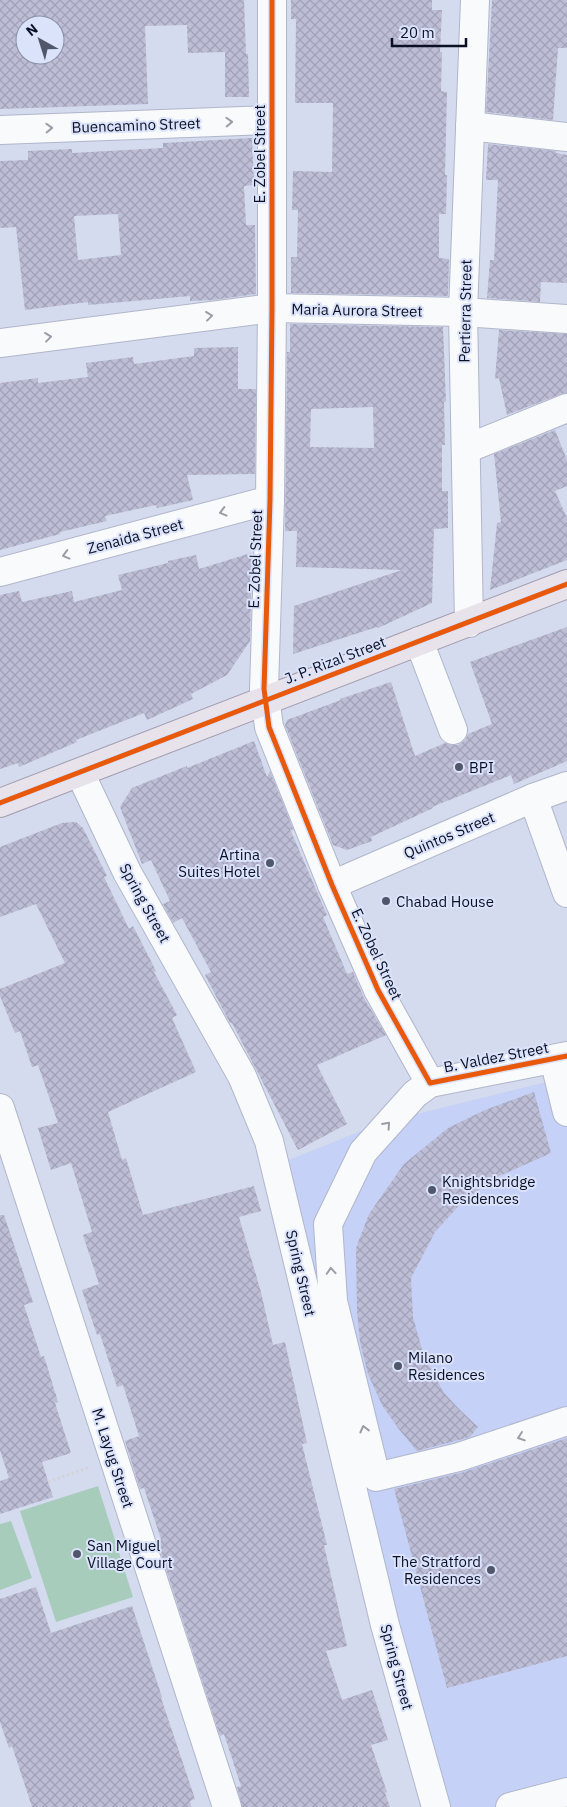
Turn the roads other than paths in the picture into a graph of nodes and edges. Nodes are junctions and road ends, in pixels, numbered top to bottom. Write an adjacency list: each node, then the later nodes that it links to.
1 (272, 0): 3 (street, E. Zobel Street)
2 (475, 0): 4 (street, Pertierra Street)
3 (272, 120): 5 (street, Buencamino Street, one-way to 3); 7 (street, E. Zobel Street)
4 (470, 126): 6 (street); 8 (street, Pertierra Street)
5 (0, 130)
6 (567, 137)
7 (272, 308): 8 (street, Maria Aurora Street); 10 (street, Maria Aurora Street, one-way to 7); 13 (street, E. Zobel Street)
8 (464, 312): 9 (street, Maria Aurora Street); 12 (street, Pertierra Street)
9 (567, 319)
10 (0, 343)
11 (567, 408): 12 (street)
12 (466, 450): 16 (street, Pertierra Street)
13 (270, 500): 14 (street, Zenaida Street, one-way to 14); 18 (street, E. Zobel Street)
14 (0, 572)
15 (567, 584): 16 (main road, J. P. Rizal Street)
16 (469, 623): 17 (main road, J. P. Rizal Street)
17 (419, 642): 18 (main road, J. P. Rizal Street); 19 (street)
18 (266, 701): 20 (main road, J. P. Rizal Street); 24 (street, E. Zobel Street)
19 (453, 730)
20 (80, 773): 23 (main road, J. P. Rizal Street); 33 (street, Spring Street)
21 (567, 786): 22 (street, Quintos Street)
22 (533, 798): 24 (street, Quintos Street); 25 (street)
23 (0, 803)
24 (332, 885): 27 (street, E. Zobel Street)
25 (567, 893)
26 (560, 1058): 27 (street, B. Valdez Street); 29 (street)
27 (430, 1083): 30 (street, one-way to 27)
28 (0, 1108): 32 (street, M. Layug Street)
29 (567, 1112)
30 (567, 1421)
31 (567, 1792): 34 (street)
32 (226, 1807)
33 (436, 1807)
34 (510, 1807)

